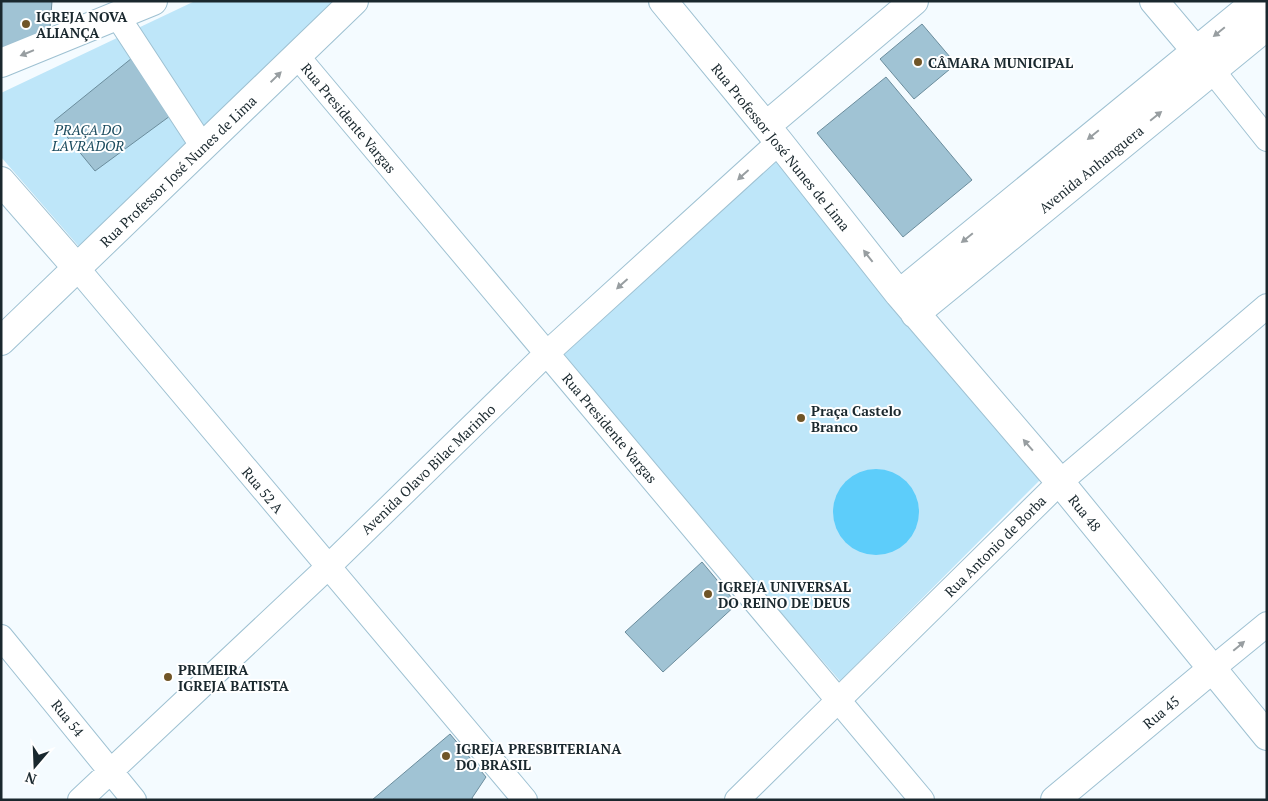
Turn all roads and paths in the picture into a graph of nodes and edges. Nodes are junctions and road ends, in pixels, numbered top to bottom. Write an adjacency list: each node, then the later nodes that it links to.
1 (153, 1): 7 (main road)
2 (354, 1): 9 (main road, Rua Professor José Nunes de Lima)
3 (662, 1): 12 (main road, Rua Professor José Nunes de Lima)
4 (914, 1): 12 (main road)
5 (1154, 1): 10 (main road)
6 (1257, 1): 10 (main road, one-way to 10)
7 (118, 16): 11 (main road, one-way to 11); 14 (street)
8 (1267, 26): 10 (main road)
9 (297, 56): 14 (main road, Rua Professor José Nunes de Lima, one-way to 9); 20 (street, Rua Presidente Vargas)
10 (1204, 60): 13 (street); 17 (main road)
11 (1, 63)
12 (772, 134): 17 (main road, Rua Professor José Nunes de Lima, one-way to 12); 20 (street, Avenida Olavo Bilac Marinho, one-way to 20)
13 (1267, 139)
14 (203, 147): 16 (main road, Rua Professor José Nunes de Lima)
15 (1, 181): 16 (main road, Rua 52 A)
16 (77, 268): 19 (main road, Rua Professor José Nunes de Lima); 22 (street, Rua 52 A)
17 (907, 304): 21 (main road, Rua 48, one-way to 17)
18 (1267, 306): 21 (street, Rua Antonio de Borba)
19 (1, 341)
20 (547, 353): 22 (street, Avenida Olavo Bilac Marinho); 26 (street, Rua Presidente Vargas)
21 (1060, 482): 25 (main road, Rua 48); 26 (street, Rua Antonio de Borba)
22 (328, 567): 28 (street, Avenida Olavo Bilac Marinho); 31 (street, Rua 52 A)
23 (1267, 624): 25 (street, Rua 45, one-way to 23)
24 (1, 637): 28 (street, Rua 54)
25 (1212, 669): 27 (main road, Rua 48); 34 (main road, Rua 45)
26 (838, 700): 32 (street, Rua Antonio de Borba); 33 (street, Rua Presidente Vargas)
27 (1267, 736)
28 (110, 770): 29 (street, Avenida Olavo Bilac Marinho); 30 (street, Rua 54)
29 (80, 800)
30 (134, 800)
31 (525, 800)
32 (737, 800)
33 (922, 800)
34 (1055, 800)

